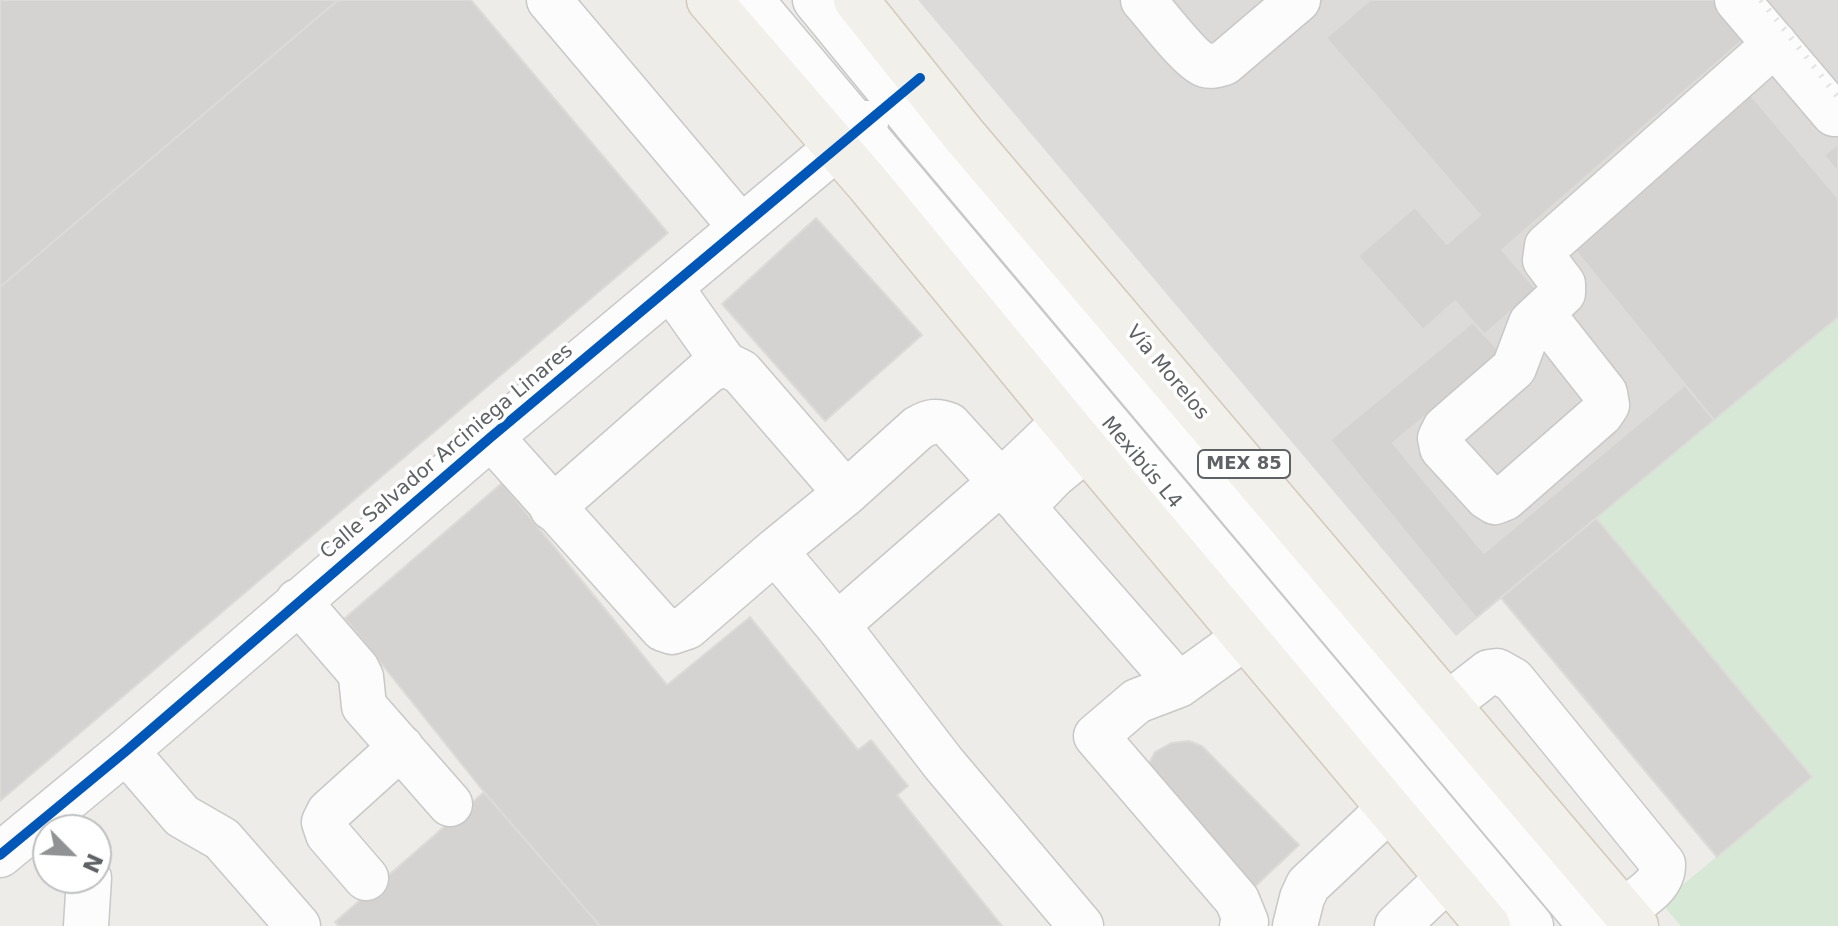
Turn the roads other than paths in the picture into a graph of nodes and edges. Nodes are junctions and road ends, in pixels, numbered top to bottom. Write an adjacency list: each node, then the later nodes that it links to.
1 (709, 0): 12 (main road)
2 (751, 0): 12 (street, Mexibús L4)
3 (815, 0): 10 (street)
4 (856, 0): 10 (main road, Vía Morelos / MEX 85)
5 (1143, 0): 6 (street)
6 (1298, 0)
7 (1737, 0): 9 (street)
8 (564, 5): 13 (street)
9 (1775, 44): 11 (street); 15 (street)
10 (908, 87): 12 (street, Calle Salvador Arciniega Linares); 27 (main road, Vía Morelos / MEX 85); 38 (street)
11 (1834, 114)
12 (848, 138): 13 (street, Calle Salvador Arciniega Linares); 17 (main road); 46 (street, Mexibús L4)
13 (740, 226): 14 (street, Calle Salvador Arciniega Linares)
14 (671, 288): 16 (street); 18 (street, Calle Salvador Arciniega Linares)
15 (1542, 313)
16 (725, 364): 19 (street); 21 (street)
17 (1075, 435): 20 (street); 25 (main road)
18 (491, 437): 21 (street); 23 (street, Calle Salvador Arciniega Linares)
19 (846, 493): 20 (street); 22 (street)
20 (1012, 494): 24 (street); 26 (street)
21 (552, 508): 22 (street)
22 (775, 551): 24 (street)
23 (298, 601): 28 (street); 29 (street, Calle Salvador Arciniega Linares)
24 (837, 625): 43 (street)
25 (1244, 638): 26 (street); 31 (main road)
26 (1179, 685): 40 (street)
27 (1448, 704): 38 (main road, Vía Morelos / MEX 85); 38 (street)
28 (401, 747): 30 (street); 35 (street)
29 (126, 751): 32 (street, Calle Salvador Arciniega Linares); 42 (street)
30 (450, 804)
31 (1390, 808): 36 (main road); 44 (street)
32 (66, 814)
33 (32, 837): 34 (street, Calle Salvador Arciniega Linares)
34 (0, 855)
35 (366, 878)
36 (1448, 878): 39 (street); 45 (main road)
37 (88, 894): 41 (street)
38 (1617, 921)
39 (1404, 924)
40 (1246, 925)
41 (86, 926)
42 (298, 926)
43 (1081, 926)
44 (1295, 926)
45 (1488, 926)
46 (1531, 926)

